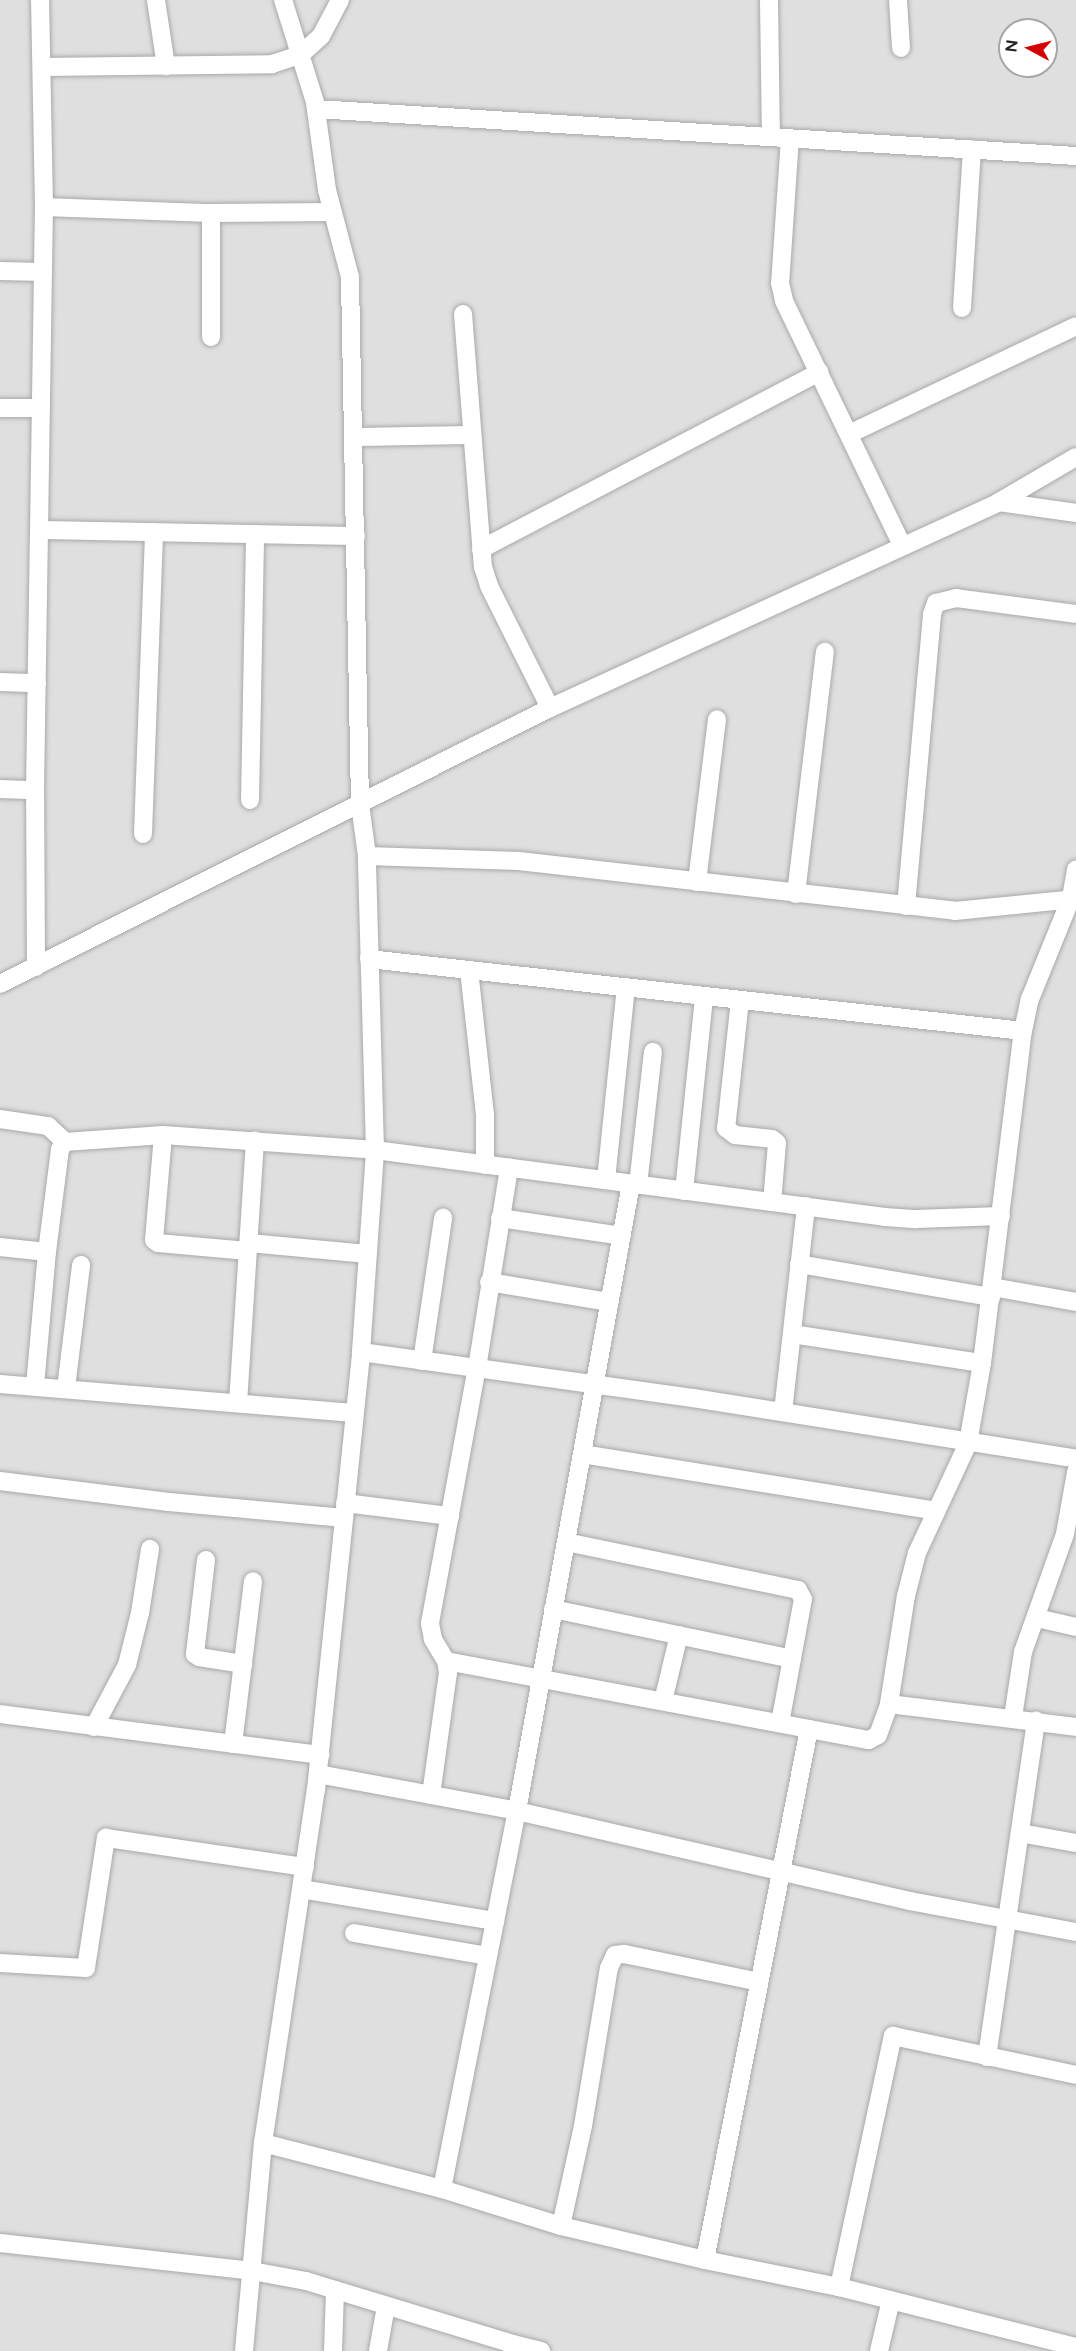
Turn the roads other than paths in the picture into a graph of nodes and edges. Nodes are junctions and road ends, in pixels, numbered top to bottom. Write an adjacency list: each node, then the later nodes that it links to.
1 (40, 0): 10 (street)
2 (156, 0): 9 (street)
3 (283, 0): 8 (street)
4 (340, 0): 8 (street)
5 (769, 0): 12 (street)
6 (898, 0): 7 (street)
7 (901, 48)
8 (300, 55): 9 (street); 11 (street)
9 (166, 66): 10 (street)
10 (42, 67): 16 (street)
11 (316, 109): 12 (street); 17 (street)
12 (771, 137): 13 (street)
13 (790, 138): 14 (street); 25 (street)
14 (972, 149): 15 (street); 21 (street)
15 (1076, 156)
16 (44, 207): 18 (street); 20 (street)
17 (333, 212): 18 (street); 30 (street)
18 (211, 213): 24 (street)
19 (0, 272): 20 (street)
20 (44, 272): 27 (street)
21 (962, 308)
22 (463, 314): 29 (street)
23 (1076, 326): 28 (street)
24 (211, 337)
25 (819, 372): 28 (street); 39 (street)
26 (0, 408): 27 (street)
27 (41, 408): 34 (street)
28 (849, 434): 38 (street)
29 (472, 435): 30 (street); 39 (street)
30 (354, 437): 37 (street)
31 (1076, 457): 32 (street)
32 (999, 502): 33 (street); 38 (street)
33 (1076, 513)
34 (39, 530): 35 (street); 43 (street)
35 (154, 532): 36 (street); 50 (street)
36 (255, 534): 37 (street); 48 (street)
37 (356, 536): 49 (street)
38 (902, 545): 44 (street)
39 (481, 549): 44 (street)
40 (1076, 614): 56 (street)
41 (825, 652): 54 (street)
42 (0, 682): 43 (street)
43 (37, 683): 47 (street)
44 (550, 708): 49 (street)
45 (717, 719): 53 (street)
46 (0, 789): 47 (street)
47 (34, 790): 58 (street)
48 (250, 800)
49 (360, 804): 51 (street); 58 (street)
50 (143, 834)
51 (367, 856): 53 (street); 57 (street)
52 (1076, 869): 55 (street)
53 (697, 882): 54 (street)
54 (796, 894): 56 (street)
55 (1073, 898): 56 (street); 64 (street)
56 (906, 906)
57 (369, 959): 59 (street); 70 (street)
58 (36, 967): 60 (street)
59 (469, 970): 61 (street); 71 (street)
60 (0, 984)
61 (626, 987): 62 (street); 73 (street)
62 (704, 996): 63 (street); 75 (street)
63 (740, 1000): 64 (street); 76 (street)
64 (1023, 1031): 78 (street)
65 (653, 1052): 74 (street)
66 (0, 1119): 69 (street)
67 (162, 1135): 68 (street); 69 (street); 82 (street)
68 (255, 1141): 70 (street); 82 (street)
69 (65, 1142): 84 (street)
70 (375, 1150): 71 (street); 85 (street)
71 (484, 1165): 72 (street)
72 (509, 1168): 73 (street); 80 (street)
73 (606, 1180): 74 (street)
74 (635, 1184): 75 (street); 81 (street)
75 (684, 1191): 76 (street)
76 (772, 1202): 77 (street)
77 (806, 1206): 78 (street); 86 (street)
78 (1001, 1216): 89 (street)
79 (443, 1218): 94 (street)
80 (500, 1218): 81 (street); 88 (street)
81 (621, 1236): 90 (street)
82 (248, 1247): 85 (street); 101 (street)
83 (0, 1248): 84 (street)
84 (46, 1252): 99 (street)
85 (368, 1254): 93 (street)
86 (799, 1264): 89 (street); 92 (street)
87 (81, 1265): 100 (street)
88 (489, 1282): 90 (street); 96 (street)
89 (991, 1292): 91 (street); 95 (street)
90 (609, 1302): 98 (street)
91 (1076, 1302)
92 (792, 1334): 95 (street); 102 (street)
93 (361, 1352): 94 (street); 103 (street)
94 (423, 1361): 96 (street)
95 (982, 1363): 104 (street)
96 (477, 1368): 98 (street); 111 (street)
97 (0, 1384): 99 (street)
98 (595, 1385): 102 (street); 105 (street)
99 (35, 1386): 100 (street)
100 (66, 1388): 101 (street)
101 (238, 1403): 103 (street)
102 (783, 1412): 104 (street)
103 (354, 1413): 109 (street)
104 (968, 1443): 106 (street); 110 (street)
105 (582, 1454): 110 (street); 112 (street)
106 (1076, 1459)
107 (1076, 1472): 117 (street)
108 (0, 1481): 109 (street)
109 (345, 1511): 111 (street); 134 (street)
110 (936, 1511): 125 (street)
111 (450, 1516): 121 (street)
112 (566, 1542): 116 (street); 120 (street)
113 (150, 1549): 130 (street)
114 (206, 1560): 122 (street)
115 (254, 1581): 122 (street)
116 (554, 1609): 119 (street); 123 (street)
117 (1037, 1618): 118 (street); 127 (street)
118 (1076, 1627)
119 (679, 1635): 120 (street); 124 (street)
120 (792, 1659): 129 (street)
121 (446, 1661): 123 (street); 136 (street)
122 (243, 1664): 133 (street)
123 (541, 1678): 124 (street); 137 (street)
124 (663, 1701): 129 (street)
125 (890, 1704): 127 (street); 132 (street)
126 (0, 1714): 130 (street)
127 (1012, 1717): 128 (street)
128 (1036, 1721): 131 (street); 138 (street)
129 (780, 1723): 132 (street)
130 (94, 1727): 133 (street)
131 (1076, 1727)
132 (809, 1728): 141 (street)
133 (233, 1744): 134 (street)
134 (320, 1755): 135 (street)
135 (318, 1774): 136 (street); 140 (street)
136 (431, 1795): 137 (street)
137 (517, 1812): 141 (street); 144 (street)
138 (1020, 1833): 139 (street); 143 (street)
139 (1076, 1843)
140 (305, 1868): 142 (street); 148 (street)
141 (781, 1871): 143 (street); 149 (street)
142 (301, 1889): 144 (street); 152 (street)
143 (1008, 1919): 145 (street); 150 (street)
144 (495, 1921): 147 (street)
145 (1076, 1932)
146 (354, 1934): 147 (street)
147 (487, 1956): 153 (street)
148 (0, 1963)
149 (759, 1982): 154 (street); 156 (street)
150 (987, 2057): 151 (street); 158 (street)
151 (1076, 2075)
152 (264, 2143): 153 (street); 157 (street)
153 (442, 2189): 154 (street)
154 (561, 2226): 156 (street)
155 (0, 2243): 157 (street)
156 (705, 2260): 158 (street)
157 (252, 2271): 159 (street); 164 (street)
158 (839, 2287): 160 (street)
159 (335, 2290): 161 (street); 165 (street)
160 (891, 2300): 163 (street); 168 (street)
161 (386, 2306): 162 (street); 166 (street)
162 (513, 2347): 167 (street)
163 (1076, 2347)
164 (244, 2351)
165 (333, 2351)
166 (378, 2351)
167 (541, 2351)
168 (879, 2351)

